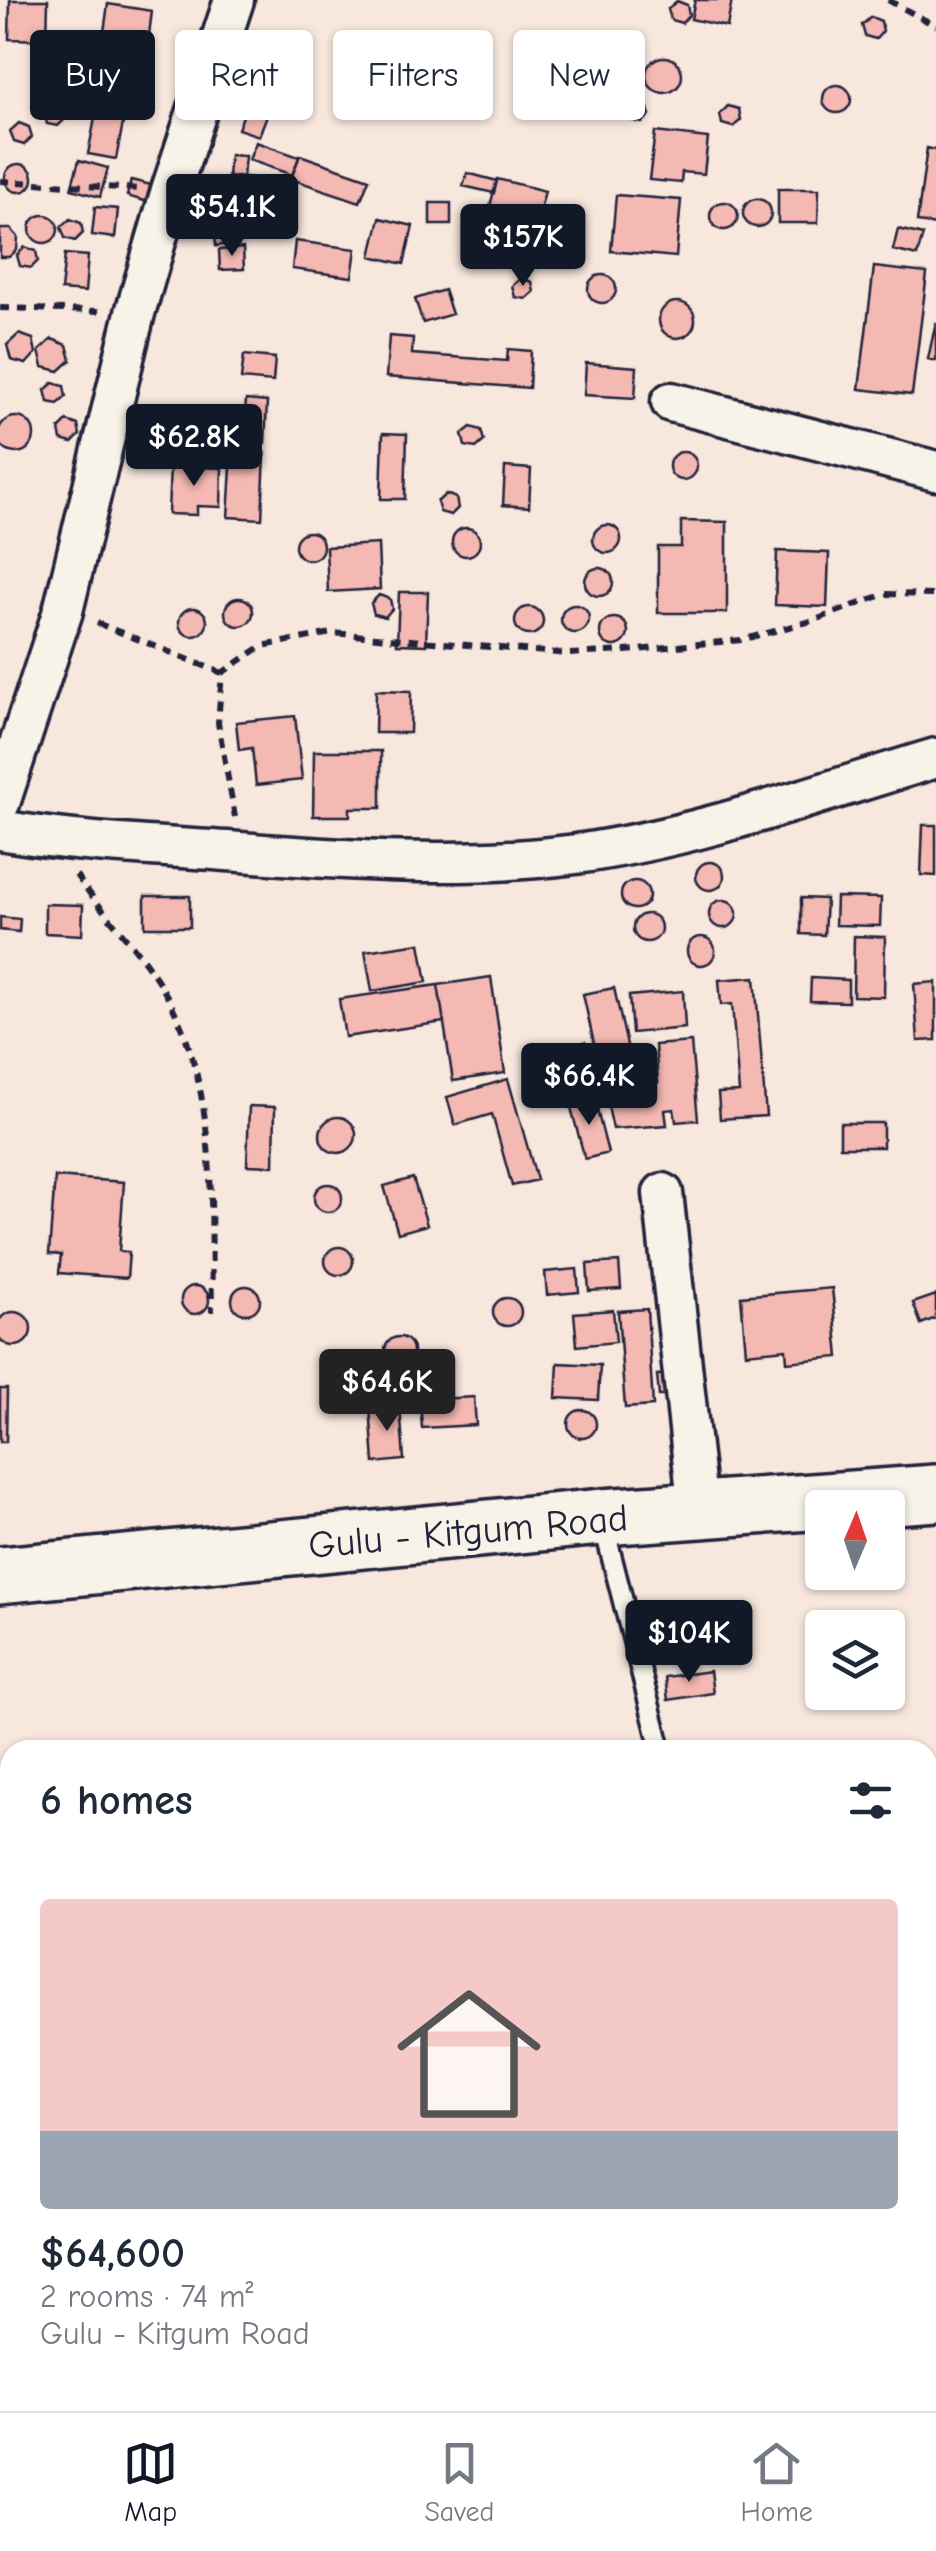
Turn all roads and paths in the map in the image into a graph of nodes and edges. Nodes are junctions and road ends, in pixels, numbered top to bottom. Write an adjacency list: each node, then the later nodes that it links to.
1 (234, 0): 5 (street)
2 (888, 0): 3 (path)
3 (936, 26)
4 (0, 181): 5 (path)
5 (170, 190): 7 (street)
6 (0, 308): 7 (path)
7 (136, 313): 11 (street)
8 (670, 402): 9 (street)
9 (936, 471)
10 (936, 595): 12 (path)
11 (63, 610): 12 (path); 14 (street)
12 (222, 673): 17 (path)
13 (936, 758): 17 (street)
14 (3, 782)
15 (0, 830): 16 (street)
16 (50, 838): 17 (street); 19 (path)
17 (242, 852)
18 (663, 1193): 21 (street)
19 (212, 1312)
20 (936, 1493): 21 (main road, Gulu - Kitgum Road)
21 (698, 1510): 22 (main road, Gulu - Kitgum Road)
22 (602, 1518): 23 (main road, Gulu - Kitgum Road); 24 (lane)
23 (0, 1575)
24 (658, 1740)

